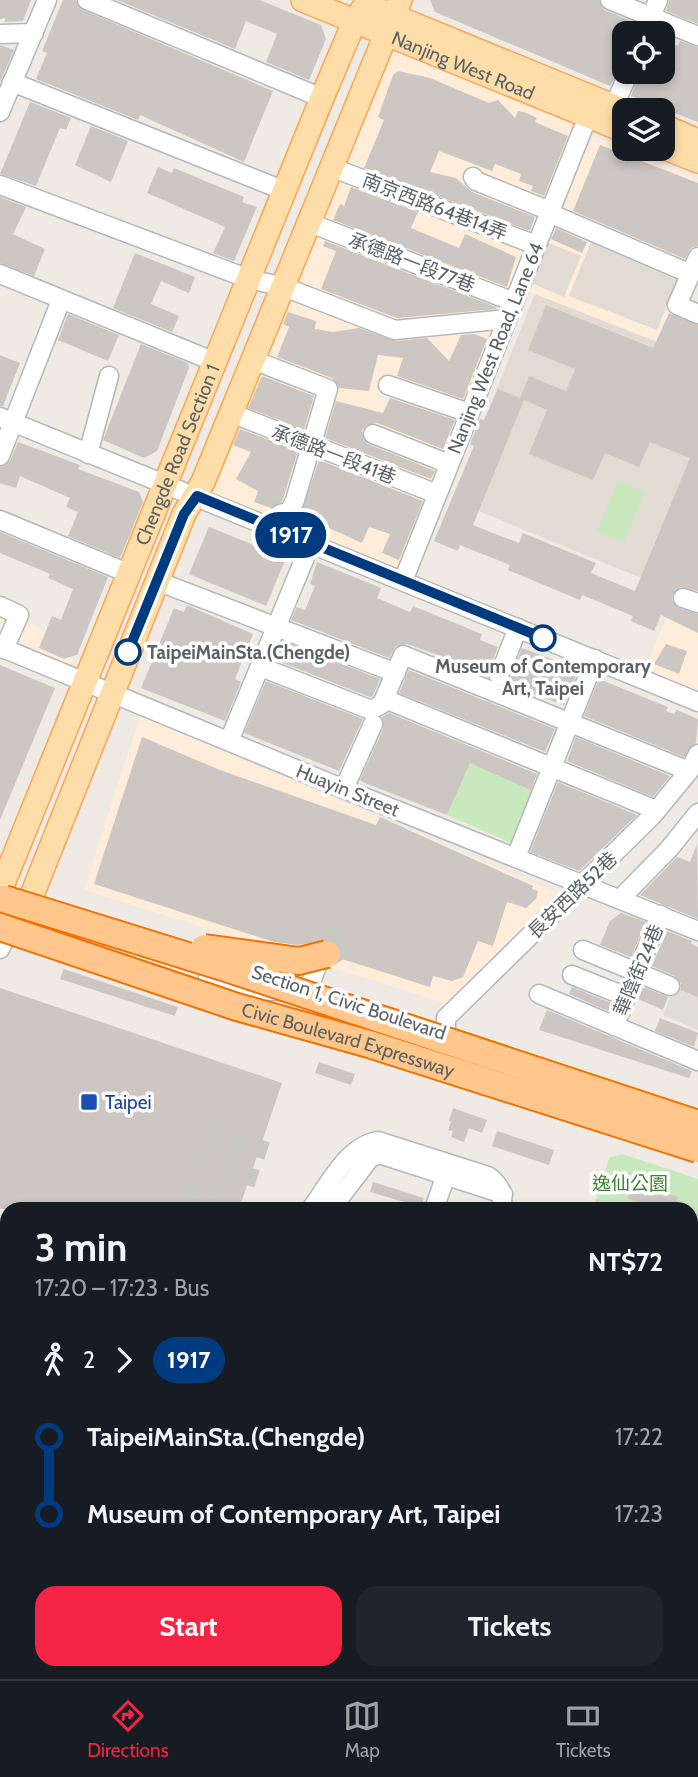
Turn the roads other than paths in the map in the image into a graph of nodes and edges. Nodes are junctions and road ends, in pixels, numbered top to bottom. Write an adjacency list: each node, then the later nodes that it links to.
1 (47, 0): 8 (street)
2 (87, 0): 12 (street)
3 (303, 0): 5 (main road, Nanjing West Road)
4 (610, 0): 7 (street)
5 (361, 6): 6 (main road, Nanjing West Road); 12 (main road, Chengde Road Section 1)
6 (393, 16): 13 (main road, Nanjing West Road); 15 (main road, Nanjing West Road); 21 (main road, Chengde Road Section 1)
7 (651, 17): 10 (street)
8 (34, 33): 9 (street); 11 (street)
9 (0, 34)
10 (698, 36)
11 (12, 82): 14 (street); 24 (street)
12 (322, 98): 24 (main road, Chengde Road Section 1)
13 (612, 105)
14 (0, 112)
15 (588, 116): 16 (main road, Nanjing West Road); 25 (street, Nanjing West Road, Lane 64)
16 (612, 126)
17 (675, 131): 18 (main road)
18 (698, 141)
19 (675, 152): 20 (main road)
20 (698, 161)
21 (333, 168): 26 (main road, Chengde Road Section 1); 27 (street, 南京西路64巷14弄)
22 (473, 177): 25 (street)
23 (0, 185): 31 (street)
24 (285, 191): 31 (main road, Chengde Road Section 1)
25 (549, 212): 27 (street, Nanjing West Road, Lane 64); 30 (street)
26 (310, 223): 32 (main road, Chengde Road Section 1); 34 (street, 承德路一段77巷)
27 (536, 244): 34 (street, Nanjing West Road, Lane 64)
28 (698, 257): 30 (street)
29 (0, 274): 33 (street)
30 (691, 274): 35 (street)
31 (249, 279): 32 (street); 38 (main road, Chengde Road Section 1)
32 (284, 287): 36 (street); 37 (main road, Chengde Road Section 1)
33 (61, 299): 38 (street); 43 (street)
34 (514, 302): 36 (street, Nanjing West Road, Lane 64)
35 (698, 314)
36 (506, 319): 42 (street, Nanjing West Road, Lane 64)
37 (253, 360): 41 (main road, Chengde Road Section 1); 45 (street)
38 (215, 362): 49 (main road, Chengde Road Section 1)
39 (109, 376): 46 (street)
40 (388, 385): 42 (street)
41 (231, 413): 45 (street, 承德路一段41巷); 51 (main road, Chengde Road Section 1)
42 (469, 413): 48 (street, Nanjing West Road, Lane 64)
43 (7, 419): 46 (street); 47 (street)
44 (373, 434): 48 (street)
45 (311, 446): 50 (street, 承德路一段41巷); 53 (street)
46 (88, 454): 49 (street)
47 (0, 456)
48 (449, 464): 50 (street, Nanjing West Road, Lane 64)
49 (166, 484): 51 (street); 55 (main road, Chengde Road Section 1)
50 (437, 494): 57 (street, Nanjing West Road, Lane 64)
51 (197, 496): 53 (street); 56 (main road, Chengde Road Section 1)
52 (0, 520): 55 (street)
53 (275, 528): 54 (street)
54 (311, 543): 57 (street); 59 (street)
55 (130, 574): 66 (main road, Chengde Road Section 1)
56 (157, 580): 59 (street); 67 (main road, Chengde Road Section 1)
57 (403, 581): 60 (street)
58 (0, 607): 61 (street)
59 (278, 625): 63 (street); 64 (street)
60 (518, 628): 62 (street); 65 (street)
61 (2, 648): 66 (street, Huayin Street)
62 (595, 659): 69 (street); 70 (street)
63 (261, 667): 68 (street); 72 (street)
64 (396, 673): 68 (street); 70 (street)
65 (499, 676)
66 (86, 683): 67 (street, Huayin Street); 82 (main road, Chengde Road Section 1)
67 (112, 693): 72 (street, Huayin Street); 82 (main road, Chengde Road Section 1)
68 (384, 701): 74 (street)
69 (698, 702)
70 (568, 721): 74 (street); 75 (street)
71 (373, 724): 76 (street)
72 (229, 741): 76 (street, Huayin Street)
73 (698, 754): 75 (street, 長安西路52巷)
74 (552, 767): 77 (street); 79 (street)
75 (689, 771): 77 (street, 長安西路52巷)
76 (344, 789): 79 (street, Huayin Street)
77 (656, 810): 80 (street, 長安西路52巷)
78 (698, 813): 81 (street)
79 (516, 856): 80 (street, Huayin Street)
80 (585, 884): 81 (street, Huayin Street); 99 (street, 長安西路52巷)
81 (620, 899): 83 (street, Huayin Street)
82 (4, 913): 86 (highway, bridge); 91 (highway); 92 (street, Section 1, Civic Boulevard); 97 (street, Section 1, Civic Boulevard); 98 (highway, Civic Boulevard Expressway, bridge)
83 (661, 915): 84 (street, Huayin Street); 87 (street, 華陰街24巷)
84 (698, 931)
85 (583, 950): 87 (street)
86 (324, 955): 92 (street)
87 (637, 972): 90 (street); 94 (street, 華陰街24巷)
88 (572, 975): 94 (street)
89 (208, 978): 91 (street)
90 (670, 986)
91 (242, 990): 92 (street); 97 (street); 98 (highway, bridge)
92 (314, 990): 95 (street, Section 1, Civic Boulevard)
93 (539, 994): 96 (street)
94 (626, 997): 96 (street, 華陰街24巷)
95 (419, 1024): 99 (street, Section 1, Civic Boulevard); 102 (street)
96 (614, 1026): 103 (street)
97 (303, 1032): 102 (street, Section 1, Civic Boulevard)
98 (374, 1032): 109 (highway, Civic Boulevard Expressway, bridge); 110 (highway, Civic Boulevard Expressway, bridge)
99 (446, 1033): 100 (street, Section 1, Civic Boulevard)
100 (472, 1040): 101 (street, Section 1, Civic Boulevard); 104 (street)
101 (506, 1051): 105 (street); 108 (street, Section 1, Civic Boulevard)
102 (403, 1061): 104 (street, Section 1, Civic Boulevard)
103 (698, 1061)
104 (457, 1077): 106 (street, Section 1, Civic Boulevard)
105 (539, 1082): 106 (street); 107 (street)
106 (494, 1089): 110 (street, Section 1, Civic Boulevard)
107 (610, 1104)
108 (698, 1114)
109 (698, 1125)
110 (698, 1152)
111 (446, 1175): 112 (street); 114 (street); 115 (street)
112 (502, 1201): 113 (street)
113 (316, 1202)
114 (336, 1202)
115 (436, 1202)

